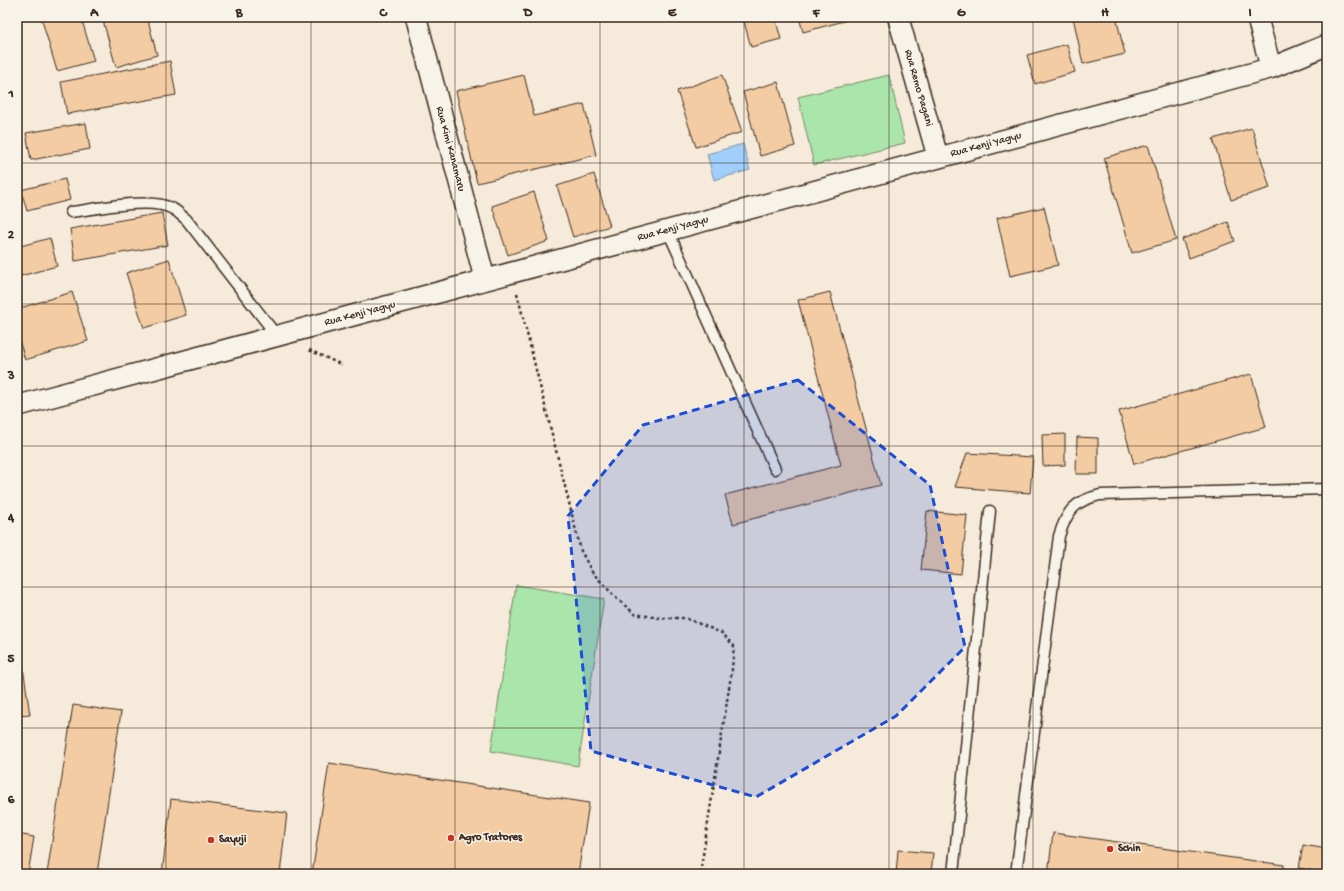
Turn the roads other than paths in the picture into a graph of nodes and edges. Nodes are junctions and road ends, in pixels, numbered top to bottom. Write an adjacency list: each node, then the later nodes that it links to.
1 (416, 17): 9 (street, Rua Kimi Kanamaru)
2 (898, 17): 6 (street, Rua Remo Pagani)
3 (1257, 17): 5 (street)
4 (1327, 45): 5 (street, Rua Kenji Yagyu)
5 (1271, 68): 6 (street, Rua Kenji Yagyu)
6 (938, 158): 8 (street, Rua Kenji Yagyu)
7 (71, 212): 10 (lane)
8 (668, 231): 9 (street, Rua Kenji Yagyu); 12 (lane)
9 (485, 280): 10 (street, Rua Kenji Yagyu)
10 (277, 336): 11 (street, Rua Kenji Yagyu)
11 (17, 406)
12 (775, 469)
13 (1327, 489): 16 (lane)
14 (990, 511): 15 (lane)
15 (953, 874)
16 (1016, 874)

